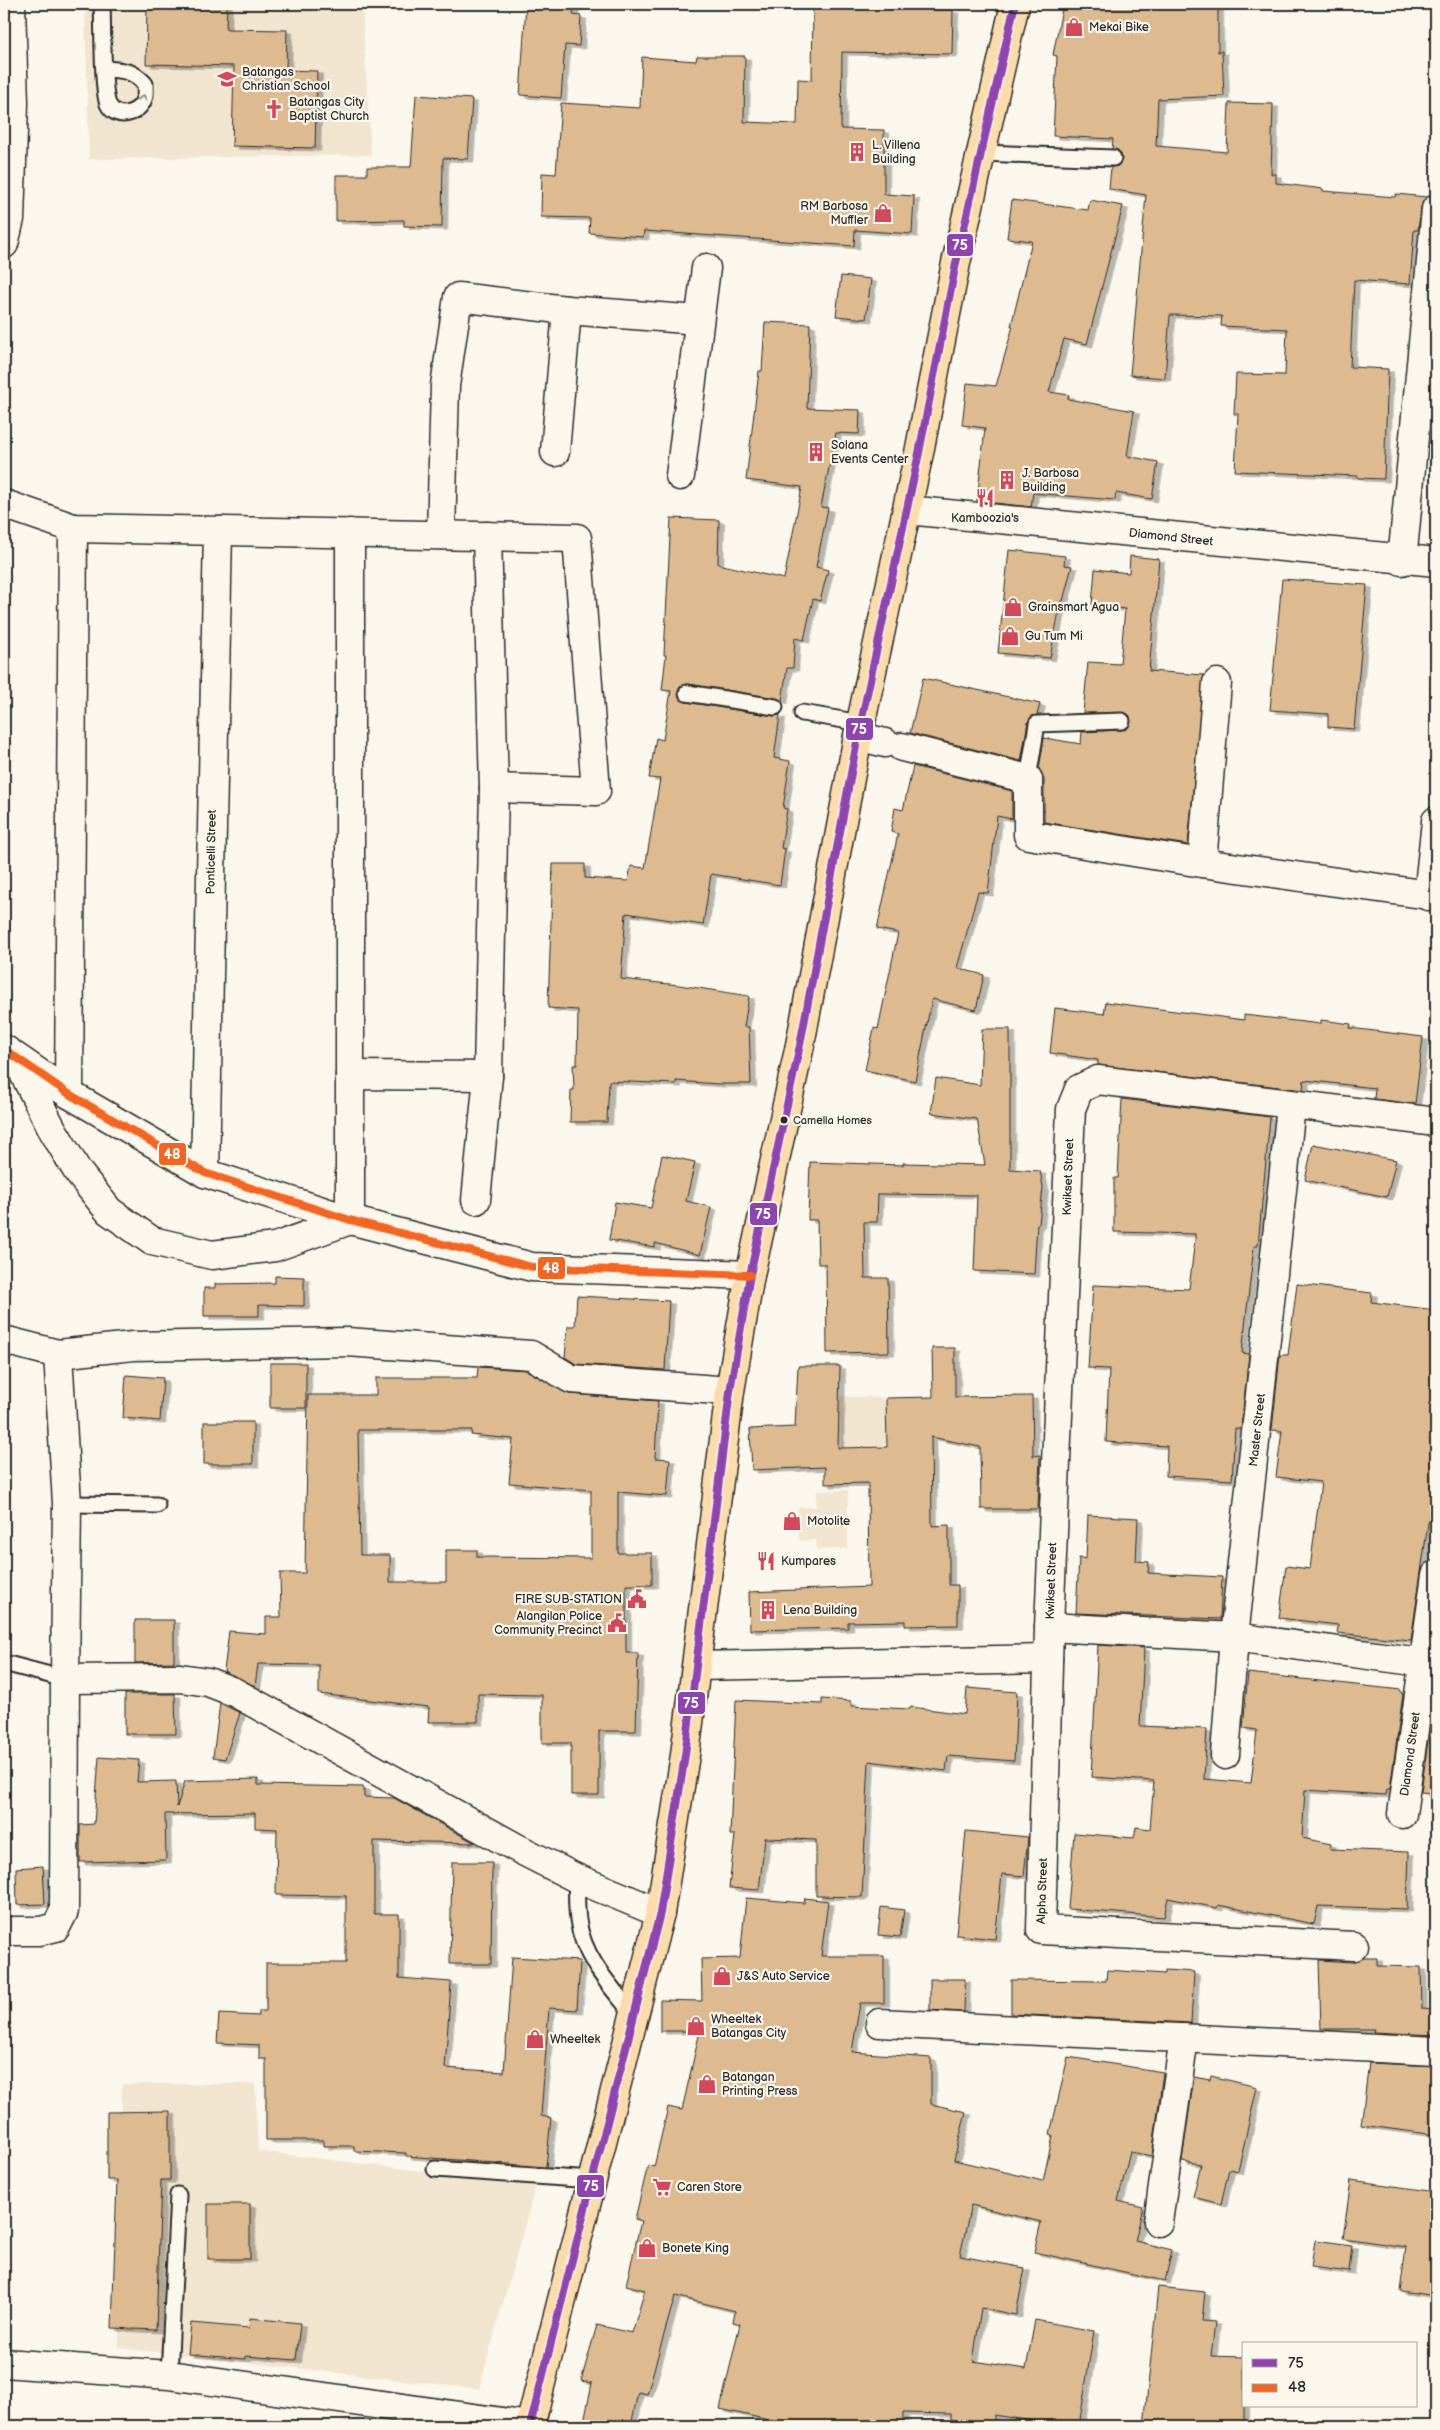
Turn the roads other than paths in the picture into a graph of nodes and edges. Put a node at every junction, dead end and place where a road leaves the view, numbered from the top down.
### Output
1 (11, 4) edge
2 (102, 4) edge
3 (1015, 4) edge
4 (7, 35) edge
5 (105, 69) dead end
6 (981, 153) junction
7 (1112, 158) dead end
8 (1436, 209) edge
9 (4, 244) edge
10 (706, 268) dead end
11 (567, 310) junction
12 (700, 320) junction
13 (555, 452) dead end
14 (680, 476) dead end
15 (4, 504) edge
16 (907, 510) junction
17 (73, 528) junction
18 (218, 531) junction
19 (350, 533) junction
20 (440, 535) junction
21 (487, 536) junction
22 (1402, 561) junction
23 (1436, 562) edge
24 (1217, 683) dead end
25 (687, 693) dead end
26 (775, 707) dead end
27 (802, 712) dead end
28 (1122, 721) dead end
29 (860, 730) junction
30 (1028, 779) junction
31 (494, 788) junction
32 (1436, 821) edge
33 (1202, 863) junction
34 (1432, 896) edge
35 (10, 1054) edge
36 (350, 1075) junction
37 (488, 1076) junction
38 (70, 1094) junction
39 (1292, 1106) junction
40 (1436, 1122) edge
41 (204, 1172) junction
42 (476, 1200) dead end
43 (350, 1220) junction
44 (750, 1275) junction
45 (4, 1340) edge
46 (58, 1354) junction
47 (730, 1391) junction
48 (67, 1504) junction
49 (157, 1505) dead end
50 (1436, 1575) edge
51 (1049, 1627) junction
52 (1234, 1636) junction
53 (1048, 1659) junction
54 (4, 1663) edge
55 (1430, 1663) edge
56 (697, 1666) junction
57 (65, 1680) junction
58 (1225, 1755) dead end
59 (1402, 1814) dead end
60 (576, 1878) junction
61 (660, 1913) junction
62 (4, 1931) edge
63 (1354, 1946) dead end
64 (634, 2015) junction
65 (880, 2023) dead end
66 (1184, 2038) junction
67 (1436, 2050) edge
68 (435, 2169) dead end
69 (592, 2180) junction
70 (178, 2195) dead end
71 (1158, 2222) dead end
72 (4, 2363) edge
73 (169, 2376) junction
74 (530, 2426) edge

1 - 4 street
2 - 5 lane
3 - 6 main road
4 - 9 street
6 - 7 lane
6 - 16 main road
8 - 22 street
10 - 12 street
11 - 12 street
11 - 13 street
11 - 20 street
12 - 14 street
15 - 17 street
16 - 22 street, Diamond Street
16 - 29 main road
17 - 18 street
17 - 38 street
18 - 19 street
18 - 41 street, Ponticelli Street
19 - 20 street
19 - 36 street
20 - 21 street
21 - 31 street
21 - 31 street
22 - 23 street, Diamond Street
24 - 33 street
25 - 26 lane
27 - 29 lane
28 - 30 lane
29 - 30 street
29 - 44 main road
30 - 33 street
31 - 37 street
32 - 34 street
33 - 34 street
35 - 38 street
35 - 43 street
36 - 37 street
36 - 43 street
37 - 42 street
38 - 41 street
39 - 40 street, Kwikset Street
39 - 51 street, Kwikset Street
39 - 52 street, Master Street
41 - 43 street
43 - 44 street
44 - 47 main road
45 - 46 street
46 - 47 street
46 - 48 street
47 - 56 main road
48 - 49 lane
48 - 57 street
50 - 55 street, Diamond Street
51 - 52 street
51 - 53 street, Alpha Street
52 - 55 street
52 - 58 street, Master Street
53 - 56 street
53 - 63 street, Alpha Street
54 - 57 lane
55 - 59 street, Diamond Street
56 - 61 main road
57 - 60 street
57 - 62 street
60 - 61 street
60 - 64 lane
61 - 64 main road
64 - 69 main road
65 - 66 street
66 - 67 street
66 - 71 street
68 - 69 lane
69 - 74 main road
70 - 73 lane
72 - 73 street
73 - 74 street

